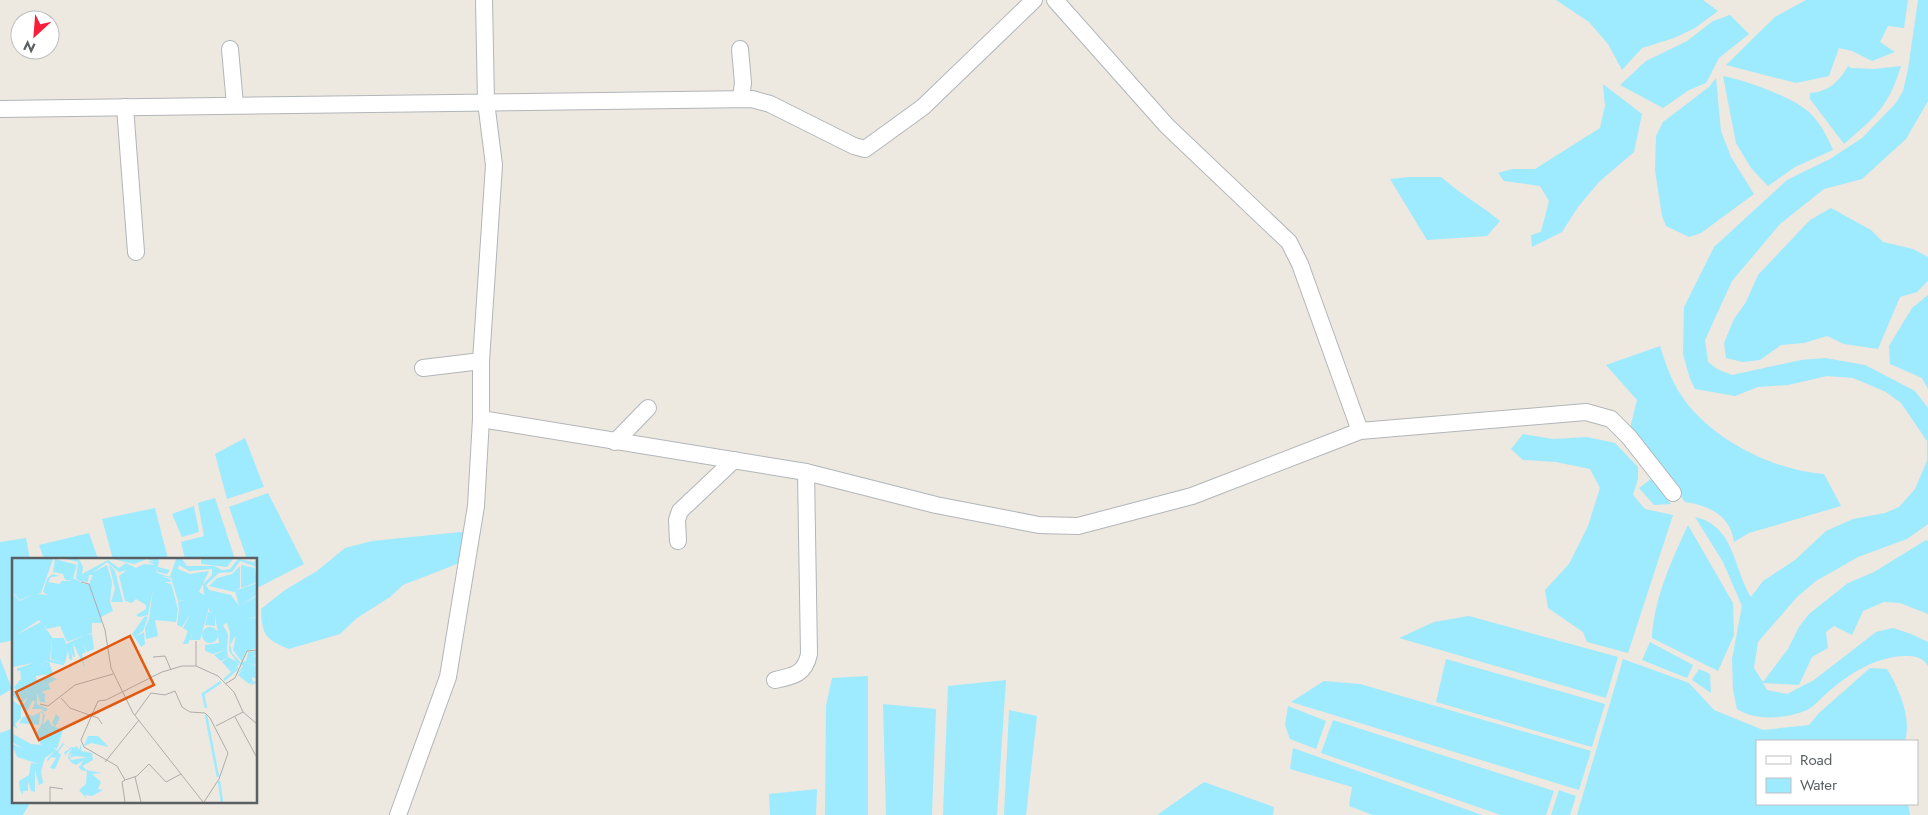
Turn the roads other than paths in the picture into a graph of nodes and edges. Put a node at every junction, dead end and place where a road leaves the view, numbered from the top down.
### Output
1 (484, 0) edge
2 (1034, 0) edge
3 (1055, 0) edge
4 (230, 48) dead end
5 (740, 49) dead end
6 (741, 98) junction
7 (486, 102) junction
8 (235, 105) junction
9 (125, 107) junction
10 (0, 109) edge
11 (136, 252) dead end
12 (480, 361) junction
13 (423, 368) dead end
14 (648, 408) dead end
15 (481, 419) junction
16 (1360, 431) junction
17 (615, 442) junction
18 (734, 460) junction
19 (806, 472) junction
20 (1673, 494) dead end
21 (678, 541) dead end
22 (775, 680) dead end
23 (398, 815) edge

1 - 7 street
2 - 6 street
3 - 16 street
4 - 8 street
5 - 6 street
6 - 7 street
7 - 8 street
7 - 12 street
8 - 9 street
9 - 10 street
9 - 11 street
12 - 13 street
12 - 15 street
14 - 17 street
15 - 17 street
15 - 23 street
16 - 19 street
16 - 20 street
17 - 18 street
18 - 19 street
18 - 21 street
19 - 22 street

